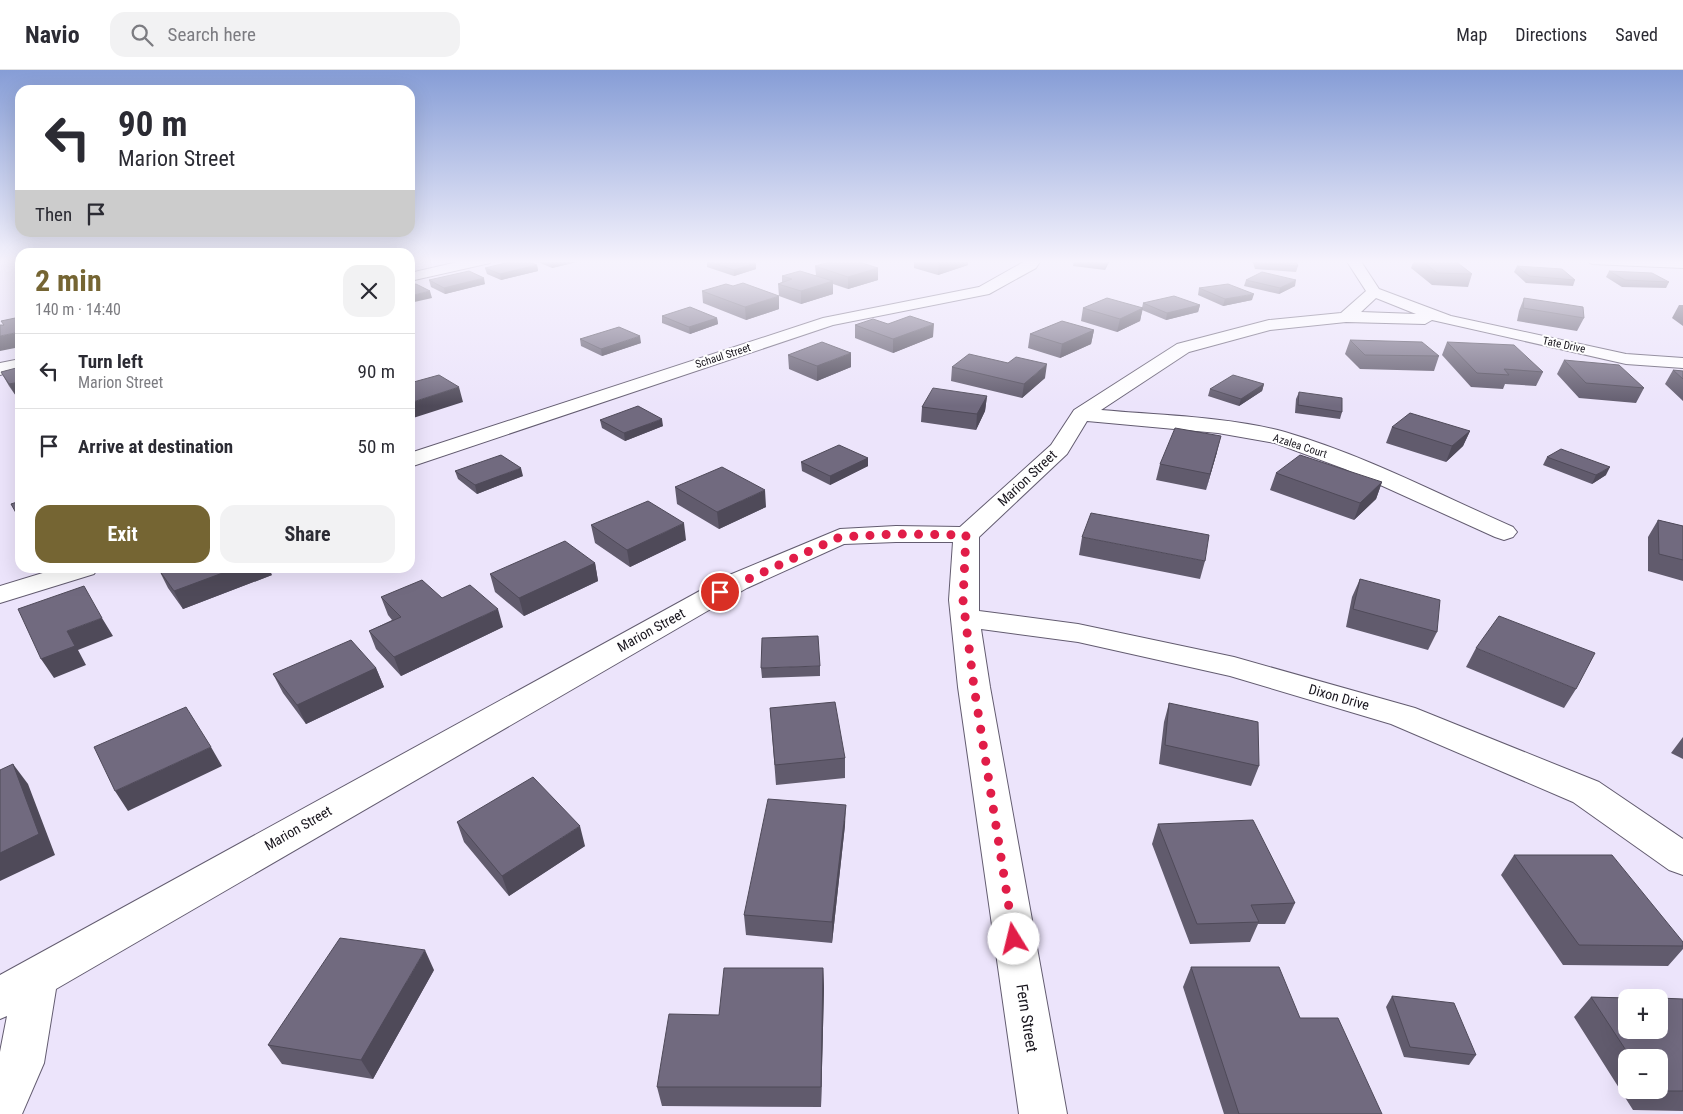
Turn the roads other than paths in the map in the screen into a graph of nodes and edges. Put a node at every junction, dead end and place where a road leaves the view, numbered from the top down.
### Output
1 (892, 309) edge
2 (1355, 309) edge
3 (1417, 309) edge
4 (1346, 317) junction
5 (1446, 320) junction
6 (1683, 363) edge
7 (15, 365) edge
8 (0, 369) edge
9 (1081, 414) junction
10 (415, 458) edge
11 (1504, 532) dead end
12 (966, 535) junction
13 (69, 573) edge
14 (0, 596) edge
15 (965, 618) junction
16 (1683, 859) edge
17 (19, 987) edge
18 (0, 1109) edge
19 (1043, 1114) edge

1 - 10 street, Schaul Street
2 - 4 street
3 - 5 street, Tate Drive
4 - 5 street, Tate Drive
4 - 9 street, Marion Street
5 - 6 street, Tate Drive
7 - 8 street
9 - 11 street, Azalea Court
9 - 12 street, Marion Street
12 - 15 street, Fern Street
12 - 17 street, Marion Street
13 - 14 street
15 - 16 street, Dixon Drive
15 - 19 street, Fern Street
17 - 18 street

